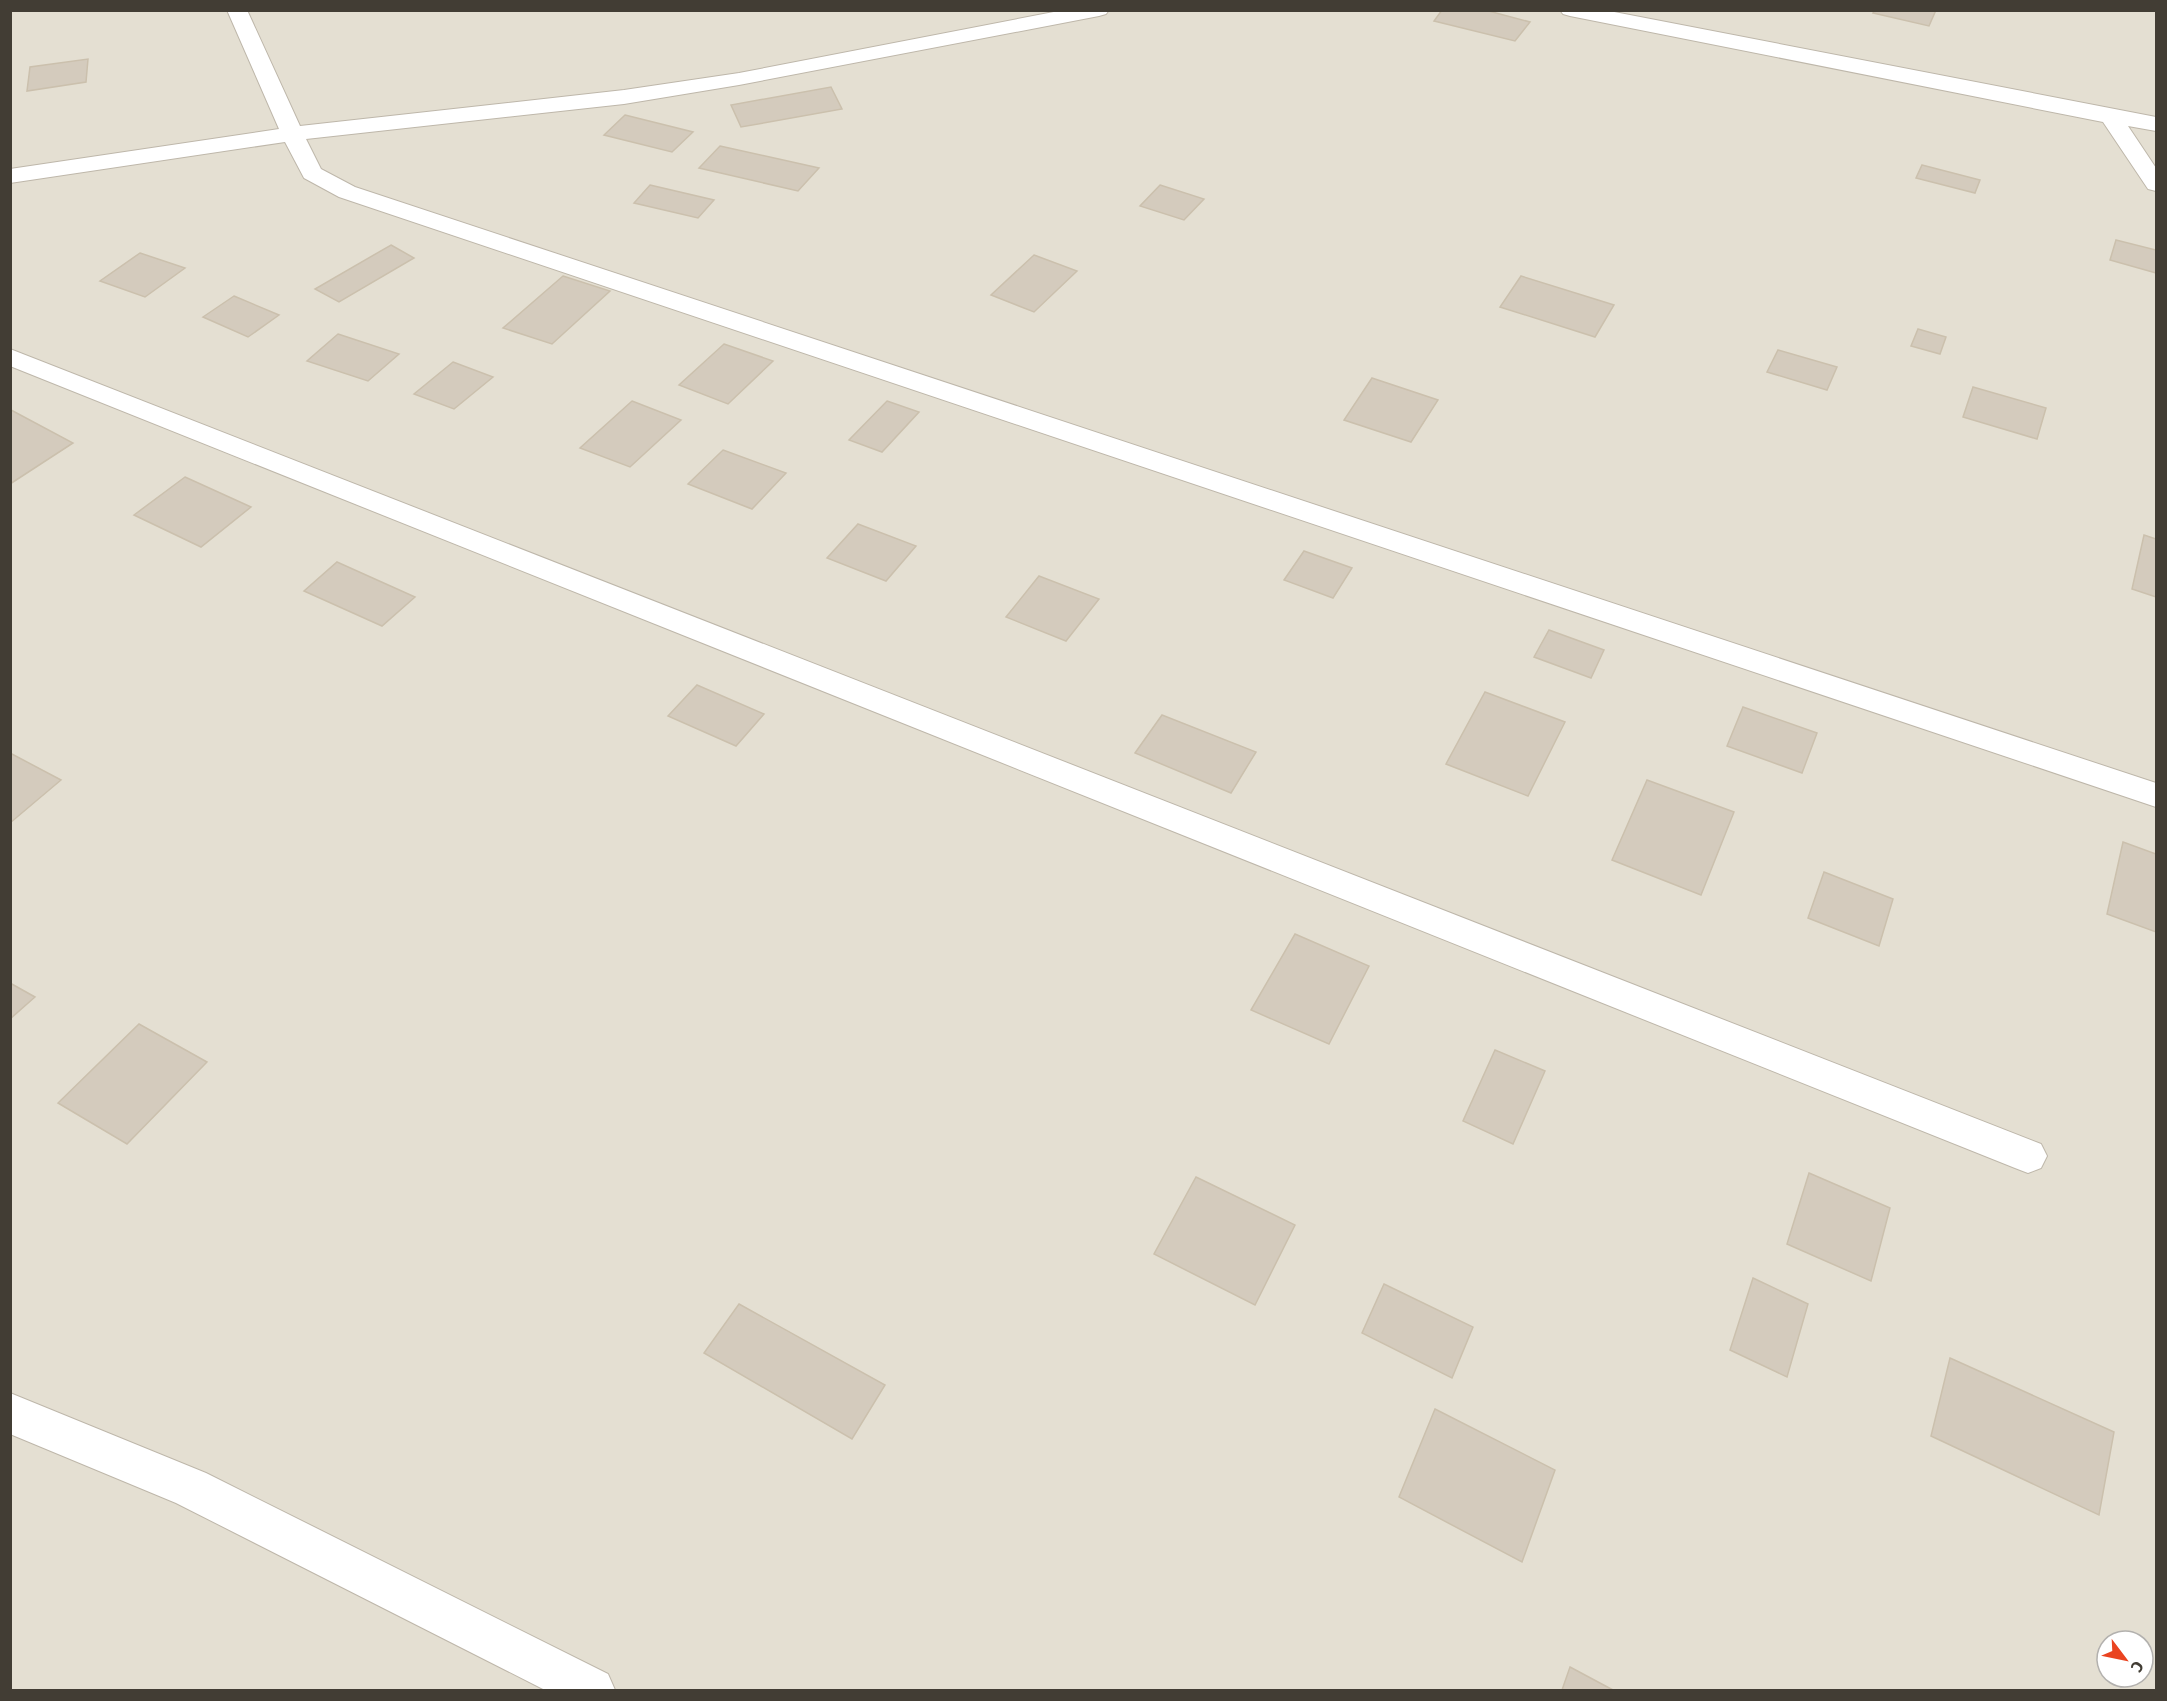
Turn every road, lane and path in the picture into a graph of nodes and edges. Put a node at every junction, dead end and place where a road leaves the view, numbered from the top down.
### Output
1 (237, 10) edge
2 (1099, 10) edge
3 (1570, 10) edge
4 (2111, 117) junction
5 (2157, 124) edge
6 (292, 134) junction
7 (10, 176) edge
8 (2157, 184) edge
9 (10, 357) edge
10 (2157, 795) edge
11 (2028, 1156) dead end
12 (10, 1413) edge
13 (592, 1690) edge

1 - 6 street
2 - 6 street
3 - 4 street
4 - 5 street
4 - 8 street
6 - 7 street
6 - 10 street
9 - 11 street
12 - 13 street

